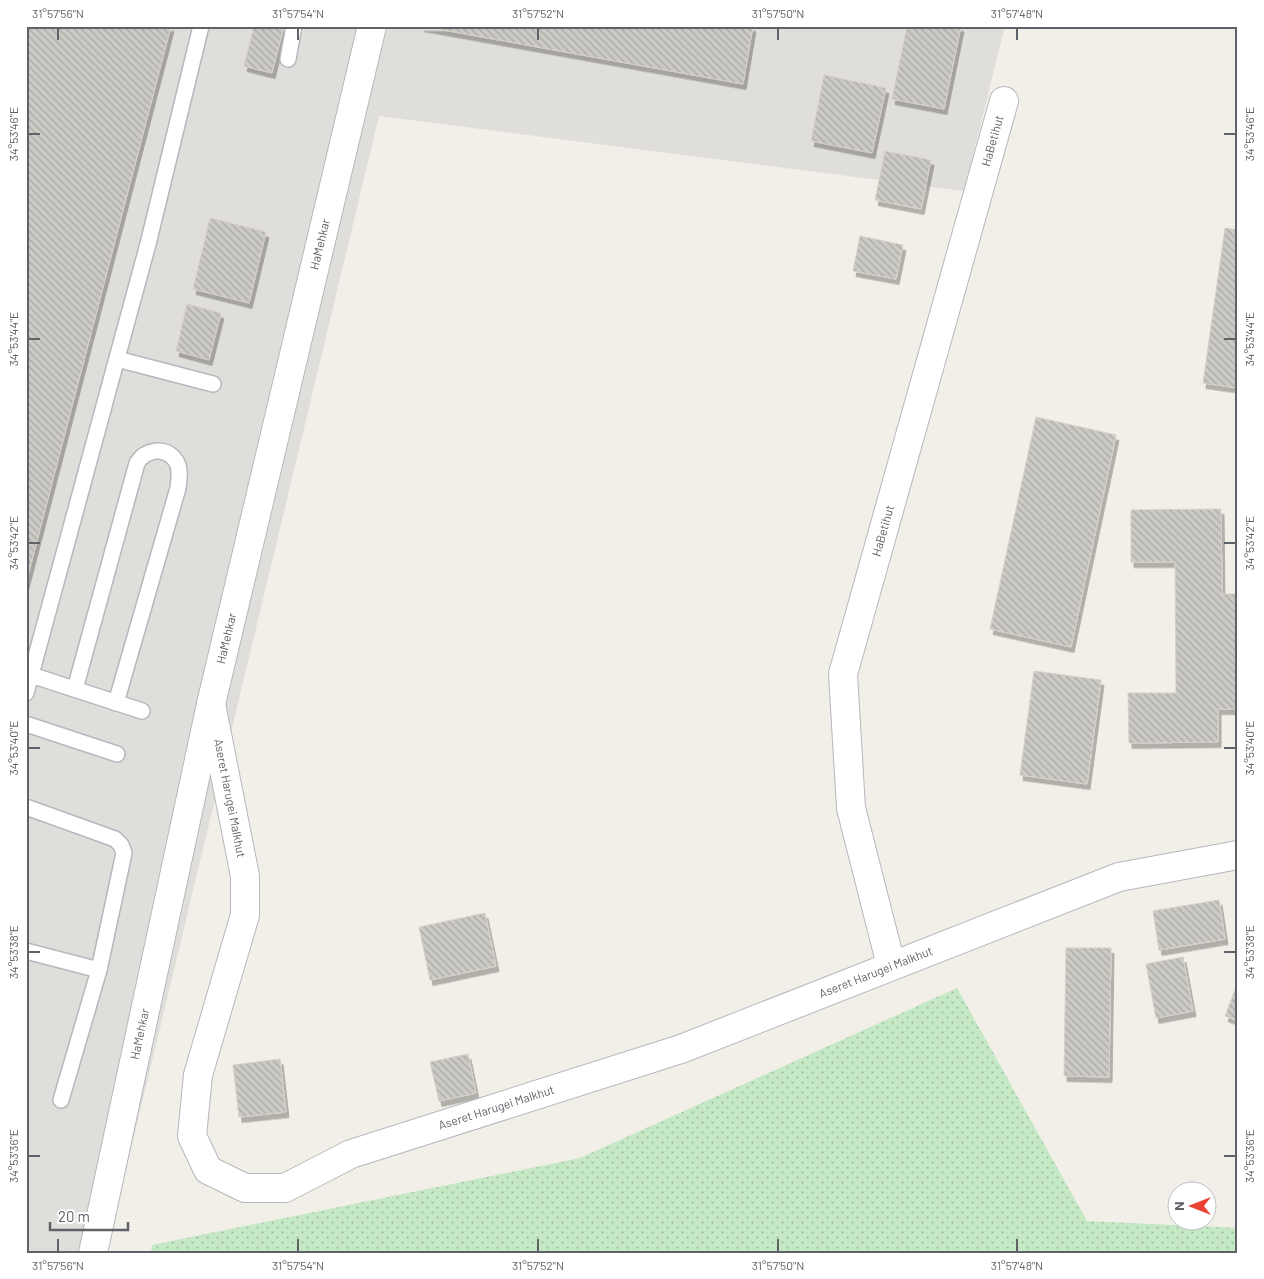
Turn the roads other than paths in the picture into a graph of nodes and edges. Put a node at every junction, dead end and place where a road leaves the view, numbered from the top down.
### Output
1 (201, 26) edge
2 (294, 26) edge
3 (372, 26) edge
4 (288, 59) dead end
5 (1004, 101) dead end
6 (117, 359) junction
7 (213, 384) dead end
8 (31, 675) junction
9 (75, 689) junction
10 (26, 693) edge
11 (116, 703) junction
12 (211, 704) junction
13 (142, 711) dead end
14 (26, 724) edge
15 (117, 754) dead end
16 (26, 807) edge
17 (1238, 856) edge
18 (26, 951) edge
19 (891, 965) junction
20 (99, 970) junction
21 (61, 1100) dead end
22 (93, 1253) edge

1 - 6 lane
2 - 4 lane
3 - 12 street, HaMehkar
5 - 19 street, HaBetihut
6 - 7 lane
6 - 8 lane
8 - 9 lane
8 - 10 lane
9 - 11 lane
9 - 11 lane
11 - 13 lane
12 - 19 street, Aseret Harugei Malkhut
12 - 22 street, HaMehkar
14 - 15 lane
16 - 20 lane
17 - 19 street, Aseret Harugei Malkhut
18 - 20 lane
20 - 21 lane

